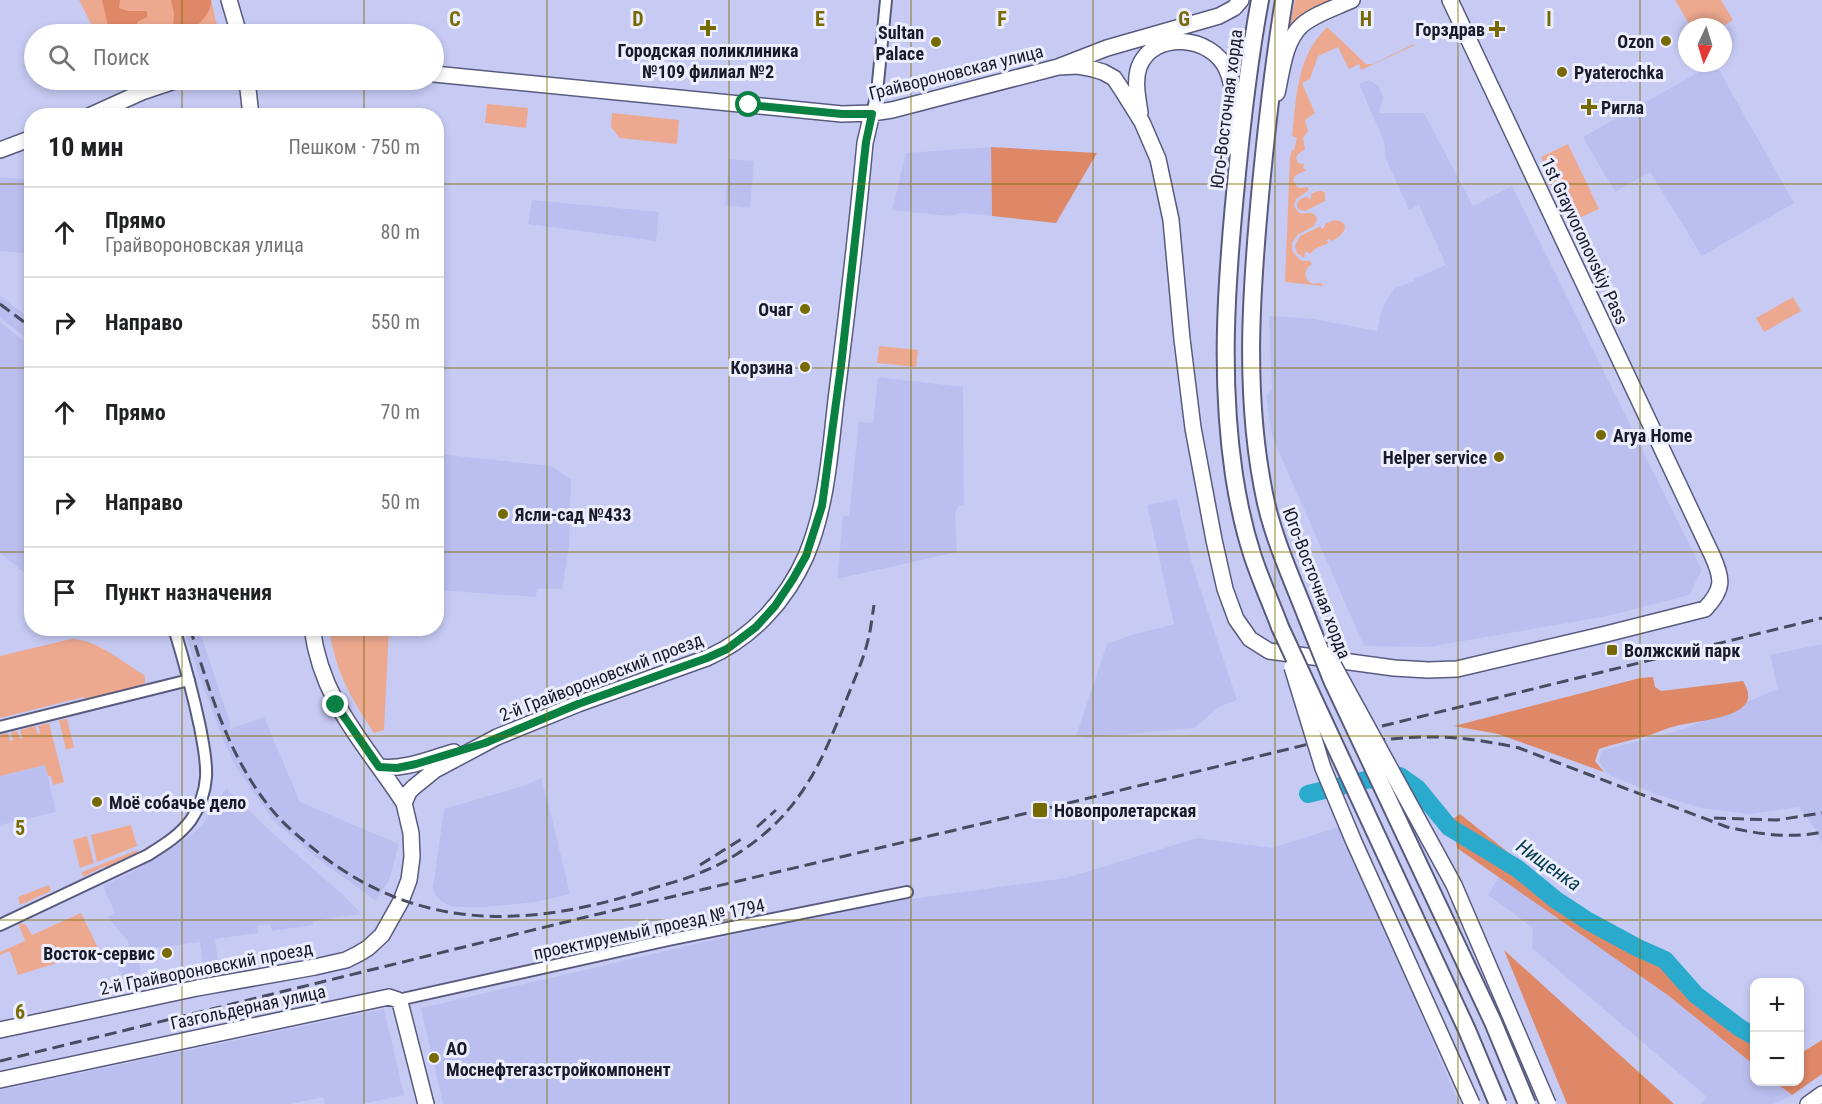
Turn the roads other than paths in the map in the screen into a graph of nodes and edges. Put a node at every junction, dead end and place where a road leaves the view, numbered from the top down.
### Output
1 (229, 0) edge
2 (886, 0) edge
3 (1240, 0) edge
4 (1260, 0) edge
5 (1284, 0) edge
6 (1352, 0) edge
7 (1450, 0) edge
8 (236, 24) edge
9 (1058, 67) junction
10 (444, 75) edge
11 (148, 90) edge
12 (249, 90) edge
13 (107, 108) edge
14 (250, 108) edge
15 (872, 114) junction
16 (1142, 122) junction
17 (24, 141) edge
18 (1265, 143) junction
19 (0, 150) edge
20 (1233, 209) junction
21 (1306, 615) junction
22 (1280, 627) junction
23 (176, 636) edge
24 (314, 636) edge
25 (189, 680) junction
26 (0, 727) edge
27 (485, 743) junction
28 (379, 767) junction
29 (404, 803) junction
30 (907, 892) dead end
31 (0, 925) edge
32 (398, 1000) junction
33 (0, 1030) edge
34 (0, 1080) edge
35 (1822, 1094) edge
36 (426, 1104) edge
37 (1472, 1104) edge
38 (1498, 1104) edge
39 (1527, 1104) edge
40 (1548, 1104) edge
41 (1808, 1104) edge

1 - 8 main road
2 - 15 street
3 - 9 main road
4 - 20 main road, Юго-Восточная хорда
5 - 18 main road, Юго-Восточная хорда
6 - 18 main road
7 - 16 main road, 1st Grayvoronovskiy Pass
9 - 15 main road, Грайвороновская улица
9 - 16 main road
10 - 15 main road, Грайвороновская улица
11 - 13 main road
12 - 14 main road
15 - 27 main road, 2-й Грайвороновский проезд
16 - 20 main road
17 - 19 main road
18 - 21 main road, Юго-Восточная хорда
20 - 22 main road, Юго-Восточная хорда
21 - 39 main road, Юго-Восточная хорда, bridge
21 - 40 main road, bridge
22 - 37 main road, bridge
22 - 38 main road, Юго-Восточная хорда, bridge
23 - 25 street
24 - 28 main road
25 - 26 street
25 - 31 street
27 - 28 main road
27 - 29 main road, 2-й Грайвороновский проезд
28 - 29 main road
29 - 33 main road, 2-й Грайвороновский проезд
30 - 32 street, проектируемый проезд № 1794
32 - 34 main road, Газгольдерная улица
32 - 36 main road
35 - 41 main road

